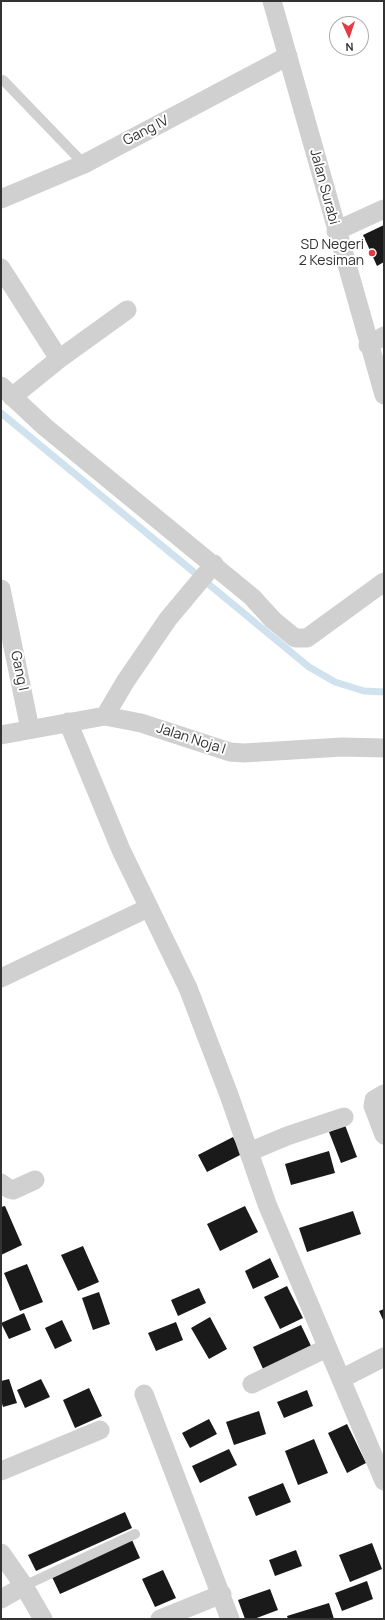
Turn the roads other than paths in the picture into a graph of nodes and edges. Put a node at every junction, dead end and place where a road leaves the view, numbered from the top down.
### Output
1 (272, 1) edge
2 (288, 56) junction
3 (3, 80) dead end
4 (84, 164) junction
5 (1, 199) edge
6 (384, 209) edge
7 (336, 230) junction
8 (1, 268) edge
9 (127, 310) dead end
10 (376, 340) edge
11 (59, 359) junction
12 (6, 391) edge
13 (384, 396) edge
14 (211, 567) junction
15 (384, 582) edge
16 (1, 589) edge
17 (106, 716) junction
18 (68, 722) junction
19 (30, 729) junction
20 (1, 735) edge
21 (384, 748) edge
22 (148, 908) junction
23 (1, 978) edge
24 (384, 1094) edge
25 (344, 1117) dead end
26 (384, 1135) edge
27 (249, 1152) junction
28 (35, 1180) dead end
29 (1, 1183) edge
30 (327, 1348) junction
31 (384, 1357) edge
32 (341, 1378) junction
33 (252, 1384) dead end
34 (144, 1394) dead end
35 (100, 1430) dead end
36 (1, 1471) edge
37 (384, 1481) edge
38 (135, 1534) dead end
39 (1, 1553) edge
40 (24, 1586) junction
41 (222, 1594) junction
42 (1, 1599) edge
43 (43, 1619) edge
44 (160, 1619) edge
45 (230, 1619) edge

1 - 2 street, Jalan Surabi
2 - 4 street, Gang IV
2 - 7 street, Jalan Surabi
3 - 4 lane
4 - 5 street, Gang IV
6 - 7 street
7 - 10 street, Jalan Surabi
8 - 11 street
9 - 11 street
10 - 13 street, Jalan Surabi
11 - 12 street
12 - 14 street
14 - 15 street
14 - 17 street
16 - 19 street, Gang I
17 - 18 street, Jalan Noja I
17 - 21 street, Jalan Noja I
18 - 19 street, Jalan Noja I
18 - 22 street
19 - 20 street, Jalan Noja I
22 - 23 street
22 - 27 street
24 - 26 street
25 - 27 street
27 - 30 street
28 - 29 street
30 - 32 street
30 - 33 street
31 - 32 street
32 - 37 street
34 - 41 street
35 - 36 street
38 - 40 lane
39 - 40 street
40 - 42 street
40 - 43 street
41 - 44 street
41 - 45 street

